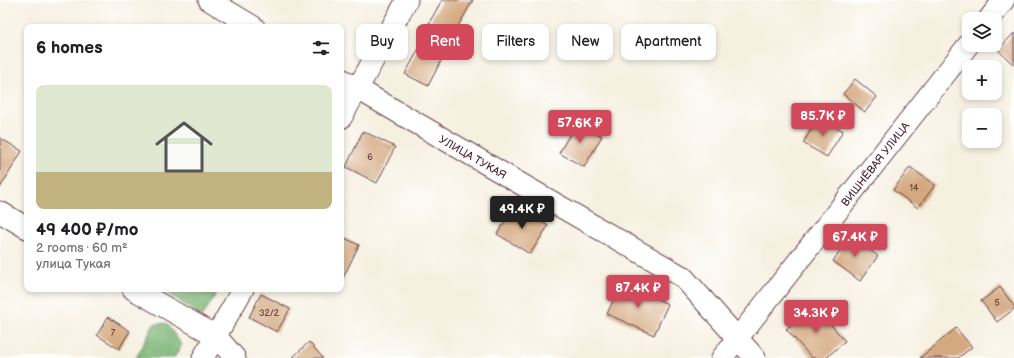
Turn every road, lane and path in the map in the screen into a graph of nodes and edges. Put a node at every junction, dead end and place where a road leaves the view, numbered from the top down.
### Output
1 (209, 0) edge
2 (407, 0) edge
3 (1004, 0) edge
4 (995, 12) edge
5 (249, 24) edge
6 (963, 52) edge
7 (349, 84) edge
8 (344, 105) edge
9 (0, 212) edge
10 (24, 226) edge
11 (138, 292) edge
12 (241, 292) edge
13 (216, 336) junction
14 (737, 338) junction
15 (203, 358) edge
16 (235, 358) edge
17 (722, 358) edge
18 (755, 358) edge

1 - 5 street
2 - 7 street
3 - 4 street
6 - 14 street, ВИШНЁВАЯ УЛИЦА
7 - 8 street
7 - 14 street, УЛИЦА ТУКАЯ
9 - 10 street
11 - 13 street
12 - 13 street
13 - 15 street
13 - 16 street
14 - 17 street, ВИШНЁВАЯ УЛИЦА
14 - 18 street, УЛИЦА ТУКАЯ

